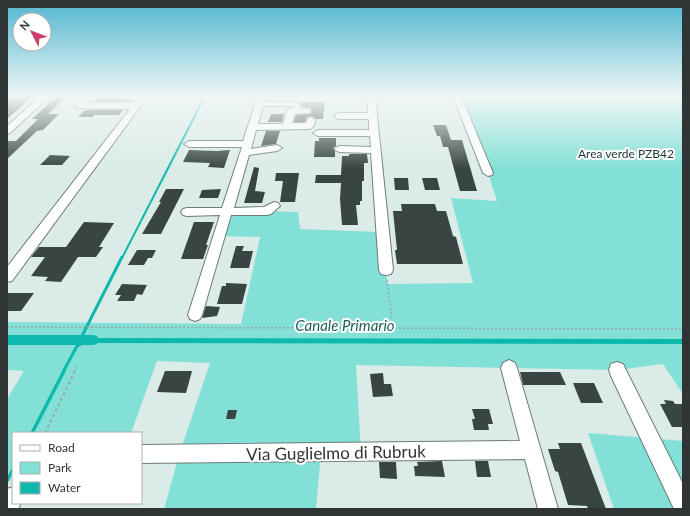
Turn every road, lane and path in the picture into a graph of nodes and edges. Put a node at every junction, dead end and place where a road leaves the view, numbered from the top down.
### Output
1 (19, 120) edge
2 (125, 120) edge
3 (254, 120) edge
4 (289, 120) edge
5 (311, 120) dead end
6 (372, 120) edge
7 (467, 120) edge
8 (287, 126) junction
9 (252, 127) junction
10 (7, 131) edge
11 (318, 133) dead end
12 (374, 133) junction
13 (189, 144) dead end
14 (246, 148) junction
15 (277, 148) dead end
16 (339, 149) dead end
17 (375, 150) junction
18 (488, 173) dead end
19 (274, 206) dead end
20 (187, 212) dead end
21 (226, 212) junction
22 (386, 270) joint
23 (7, 277) edge
24 (195, 315) dead end
25 (392, 320) dead end
26 (7, 327) edge
27 (683, 329) edge
28 (77, 367) dead end
29 (509, 368) dead end
30 (617, 370) dead end
31 (45, 432) edge
32 (532, 450) junction
33 (142, 454) edge
34 (12, 499) edge
35 (683, 506) edge
36 (7, 509) edge
37 (548, 509) edge

1 - 10 street
2 - 23 street
3 - 9 street
4 - 8 street
5 - 8 street
6 - 12 street
7 - 18 street
8 - 9 street
9 - 14 street
11 - 12 street
12 - 17 street
13 - 14 street
14 - 15 street
14 - 21 street
16 - 17 street
17 - 22 street
19 - 21 street
20 - 21 street
21 - 24 street
22 - 25 path
26 - 27 path
28 - 31 path
29 - 32 street
30 - 35 street
32 - 33 street, Via Guglielmo di Rubruk
32 - 37 street
34 - 36 street

